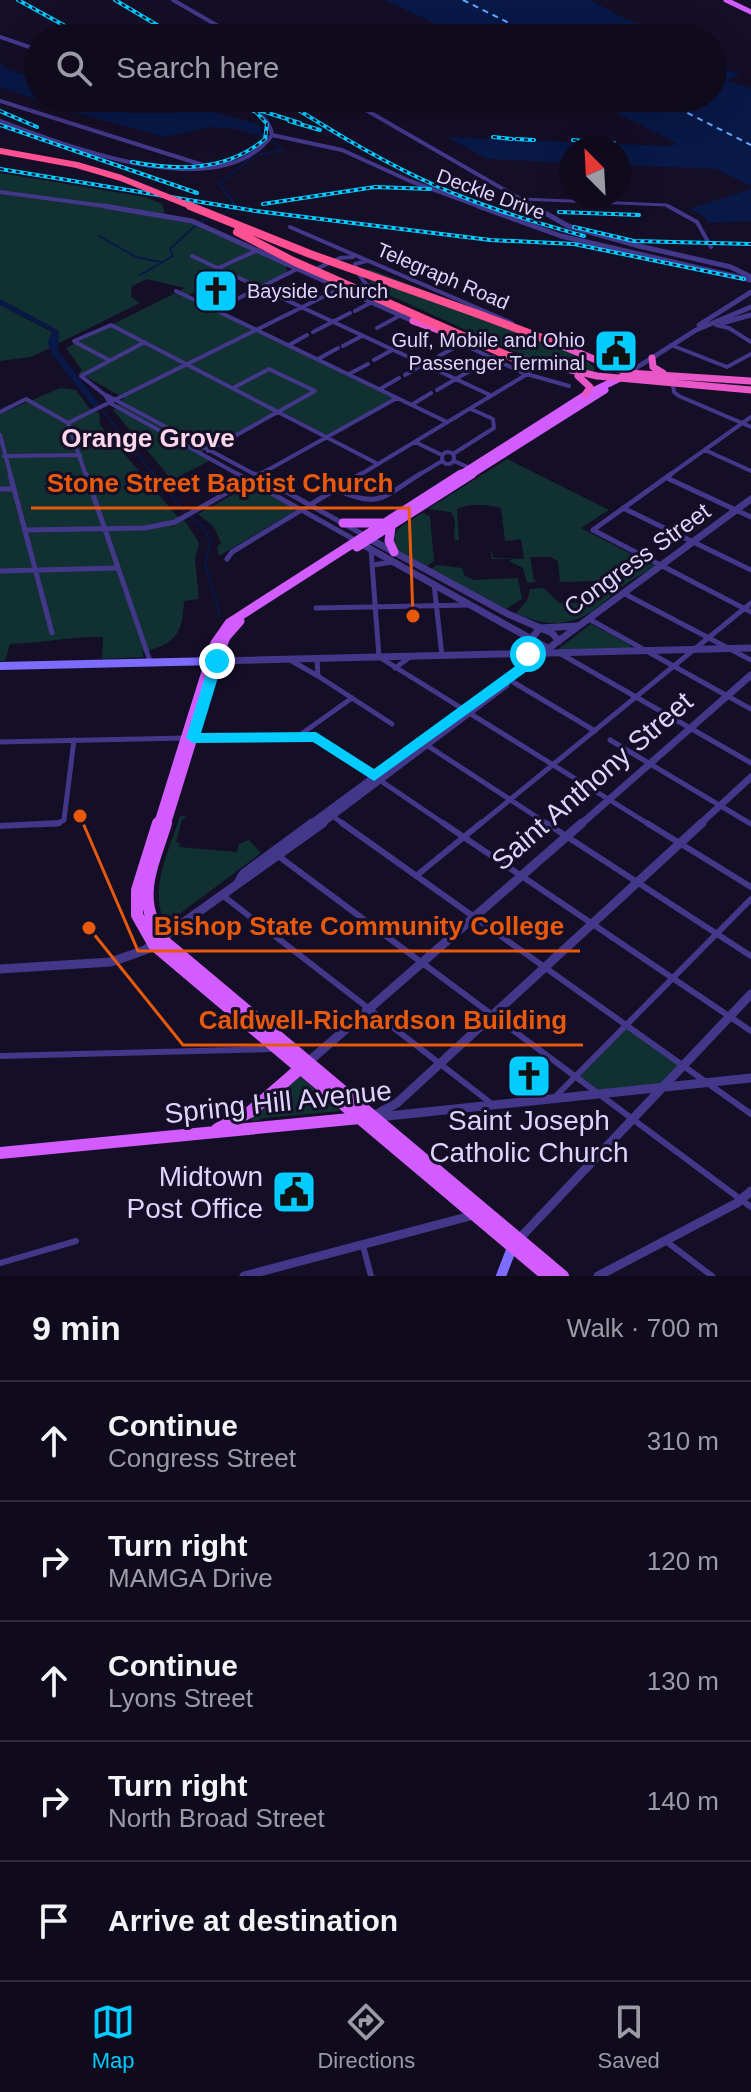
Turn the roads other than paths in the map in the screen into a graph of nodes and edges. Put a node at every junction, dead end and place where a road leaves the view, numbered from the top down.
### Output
1 (173, 0) edge
2 (726, 0) edge
3 (751, 12) edge
4 (215, 24) edge
5 (0, 37) edge
6 (24, 45) edge
7 (0, 101) edge
8 (24, 109) edge
9 (35, 112) edge
10 (252, 112) edge
11 (370, 112) edge
12 (0, 121) edge
13 (272, 135) junction
14 (0, 152) edge
15 (206, 166) junction
16 (0, 192) edge
17 (522, 199) junction
18 (290, 227) dead end
19 (711, 247) dead end
20 (258, 250) junction
21 (192, 256) dead end
22 (354, 257) junction
23 (371, 262) junction
24 (319, 268) junction
25 (218, 269) junction
26 (300, 270) junction
27 (321, 279) junction
28 (751, 279) edge
29 (259, 288) junction
30 (341, 288) junction
31 (176, 291) dead end
32 (751, 292) edge
33 (372, 302) junction
34 (302, 307) junction
35 (751, 307) edge
36 (215, 310) junction
37 (401, 315) junction
38 (751, 315) edge
39 (413, 321) junction
40 (333, 322) junction
41 (716, 325) junction
42 (377, 328) dead end
43 (257, 330) junction
44 (696, 330) junction
45 (362, 336) junction
46 (684, 337) junction
47 (145, 342) junction
48 (751, 342) edge
49 (462, 343) junction
50 (555, 343) junction
51 (289, 345) junction
52 (671, 345) junction
53 (392, 350) junction
54 (751, 354) edge
55 (439, 356) dead end
56 (493, 357) junction
57 (513, 358) junction
58 (652, 358) junction
59 (317, 359) junction
60 (109, 360) junction
61 (374, 360) dead end
62 (188, 364) junction
63 (368, 364) dead end
64 (424, 364) junction
65 (529, 373) junction
66 (628, 373) junction
67 (348, 374) junction
68 (575, 375) junction
69 (456, 379) junction
70 (674, 381) junction
71 (751, 381) edge
72 (612, 384) junction
73 (653, 384) junction
74 (569, 386) dead end
75 (233, 388) junction
76 (379, 389) junction
77 (437, 390) dead end
78 (751, 390) edge
79 (431, 393) dead end
80 (105, 395) junction
81 (585, 395) junction
82 (491, 396) junction
83 (397, 398) junction
84 (118, 399) junction
85 (110, 403) junction
86 (412, 405) junction
87 (471, 408) junction
88 (0, 412) edge
89 (279, 412) junction
90 (751, 417) edge
91 (447, 422) junction
92 (543, 422) junction
93 (68, 423) junction
94 (742, 423) junction
95 (751, 427) edge
96 (0, 435) edge
97 (328, 437) junction
98 (415, 442) junction
99 (210, 450) junction
100 (704, 450) junction
101 (508, 452) junction
102 (202, 454) junction
103 (80, 455) junction
104 (4, 456) junction
105 (442, 458) junction
106 (454, 458) junction
107 (378, 464) junction
108 (470, 468) junction
109 (751, 471) edge
110 (259, 477) junction
111 (666, 477) junction
112 (451, 480) junction
113 (251, 481) junction
114 (0, 489) edge
115 (13, 489) junction
116 (336, 489) junction
117 (751, 499) edge
118 (309, 505) junction
119 (623, 508) junction
120 (302, 510) junction
121 (737, 510) junction
122 (751, 517) edge
123 (343, 523) junction
124 (388, 524) junction
125 (105, 528) junction
126 (24, 530) junction
127 (365, 542) junction
128 (694, 542) junction
129 (394, 557) junction
130 (227, 559) dead end
131 (373, 565) junction
132 (662, 566) junction
133 (118, 568) junction
134 (35, 570) junction
135 (751, 570) edge
136 (0, 571) edge
137 (434, 584) junction
138 (625, 594) junction
139 (751, 603) edge
140 (470, 605) junction
141 (376, 606) junction
142 (435, 606) junction
143 (316, 608) dead end
144 (744, 608) junction
145 (751, 612) edge
146 (589, 619) junction
147 (579, 626) junction
148 (540, 628) junction
149 (52, 633) dead end
150 (708, 638) junction
151 (531, 639) junction
152 (559, 641) junction
153 (751, 648) edge
154 (729, 649) junction
155 (694, 650) junction
156 (545, 651) junction
157 (646, 651) junction
158 (559, 653) junction
159 (411, 656) junction
160 (442, 656) junction
161 (379, 657) junction
162 (532, 657) junction
163 (289, 659) junction
164 (317, 659) junction
165 (751, 660) edge
166 (213, 661) junction
167 (150, 662) junction
168 (0, 666) edge
169 (674, 666) junction
170 (395, 668) junction
171 (751, 675) edge
172 (318, 676) junction
173 (508, 679) junction
174 (727, 696) junction
175 (635, 697) junction
176 (352, 698) junction
177 (751, 709) edge
178 (465, 712) junction
179 (392, 724) dead end
180 (690, 728) junction
181 (595, 731) junction
182 (297, 737) junction
183 (189, 738) junction
184 (74, 740) junction
185 (610, 740) dead end
186 (0, 742) edge
187 (424, 743) junction
188 (751, 763) edge
189 (650, 764) junction
190 (553, 765) junction
191 (751, 777) edge
192 (377, 778) junction
193 (509, 800) junction
194 (608, 800) junction
195 (720, 806) junction
196 (329, 814) junction
197 (751, 824) edge
198 (0, 826) edge
199 (566, 836) junction
200 (464, 837) junction
201 (679, 843) junction
202 (276, 854) junction
203 (416, 876) junction
204 (521, 876) junction
205 (637, 882) junction
206 (751, 887) edge
207 (221, 895) junction
208 (751, 899) edge
209 (474, 917) junction
210 (593, 924) junction
211 (716, 934) junction
212 (158, 941) junction
213 (751, 956) edge
214 (422, 962) junction
215 (545, 967) junction
216 (0, 969) edge
217 (673, 978) junction
218 (751, 994) edge
219 (369, 1008) junction
220 (494, 1015) junction
221 (729, 1017) junction
222 (626, 1025) junction
223 (751, 1031) edge
224 (276, 1049) junction
225 (0, 1056) edge
226 (441, 1064) junction
227 (304, 1066) junction
228 (683, 1066) junction
229 (576, 1075) junction
230 (751, 1078) edge
231 (707, 1083) junction
232 (662, 1088) junction
233 (600, 1093) junction
234 (554, 1098) junction
235 (492, 1104) junction
236 (751, 1114) edge
237 (365, 1118) junction
238 (633, 1118) junction
239 (205, 1134) junction
240 (0, 1153) edge
241 (751, 1191) edge
242 (746, 1203) edge
243 (474, 1215) junction
244 (76, 1241) dead end
245 (666, 1241) junction
246 (515, 1243) junction
247 (362, 1244) junction
248 (0, 1263) edge
249 (244, 1276) edge
250 (371, 1276) edge
251 (501, 1276) edge
252 (547, 1276) edge
253 (563, 1276) edge
254 (598, 1276) edge
255 (712, 1276) edge

1 - 4 street
2 - 3 main road
5 - 6 street
7 - 8 street
9 - 15 street
10 - 13 street
11 - 17 street
12 - 15 street
13 - 15 street
13 - 28 street, Deckle Drive
14 - 50 highway, bridge
14 - 57 highway, bridge
16 - 20 street
17 - 19 street
17 - 28 street, bridge
18 - 22 street, Telegraph Road
20 - 25 street
20 - 26 street
21 - 25 street
22 - 23 street, Telegraph Road
22 - 24 street
23 - 50 street, Telegraph Road
23 - 57 street
24 - 26 street
24 - 27 street
25 - 29 street
26 - 27 street
26 - 29 street
27 - 30 street
29 - 34 street
29 - 36 street
30 - 33 street
30 - 34 street
31 - 36 street
32 - 46 street
33 - 37 street
33 - 40 street
34 - 40 street
34 - 43 street
35 - 44 street
36 - 43 street
37 - 39 street
37 - 42 street
38 - 41 street
39 - 49 street
39 - 57 highway
40 - 45 street
40 - 51 street
41 - 44 street
41 - 48 street
43 - 51 street
43 - 62 street
44 - 46 street
45 - 53 street
45 - 59 street
46 - 52 street
47 - 60 street
47 - 60 street
47 - 62 street
49 - 55 street
49 - 56 street
50 - 66 highway, Telegraph Road
51 - 59 street
52 - 54 street
52 - 58 street
53 - 61 street
53 - 64 street
56 - 65 street
56 - 69 street
57 - 68 highway
58 - 66 street
58 - 70 highway
59 - 67 street
60 - 80 street
62 - 75 street
62 - 84 street
63 - 67 street
64 - 69 street
64 - 76 street
65 - 74 street
65 - 82 street
66 - 68 highway
66 - 70 highway
66 - 72 main road
66 - 73 highway, Telegraph Road
67 - 76 street
68 - 72 highway
68 - 81 highway
69 - 77 street
69 - 82 street
70 - 71 highway
70 - 73 highway
70 - 78 highway
70 - 94 street
72 - 73 highway
72 - 81 main road
72 - 101 main road
75 - 89 street
75 - 89 street
76 - 83 street
79 - 86 street
80 - 84 street
80 - 85 street
81 - 92 main road
82 - 87 street
83 - 86 street
83 - 97 street
84 - 85 street
84 - 99 street
85 - 93 street
85 - 102 street
86 - 91 street
87 - 91 street
87 - 106 street
88 - 93 street
89 - 97 street
89 - 99 street
90 - 94 street
91 - 98 street
92 - 101 main road
92 - 108 main road
93 - 103 street
94 - 95 street
94 - 100 street
96 - 104 street
97 - 107 street
97 - 110 street
98 - 105 street
98 - 107 street
99 - 102 street
99 - 110 street
100 - 109 street
100 - 111 street
101 - 112 main road
101 - 124 main road
102 - 113 street
103 - 104 street
103 - 125 street
104 - 115 street
105 - 106 street
105 - 116 street
106 - 108 street
107 - 116 street
108 - 112 main road
110 - 113 street
110 - 118 street
111 - 119 street
111 - 121 street
112 - 124 main road
113 - 120 street
113 - 125 street
114 - 115 street
115 - 126 street
116 - 118 street
117 - 121 street, Congress Street
118 - 120 street
118 - 123 street
119 - 128 street
119 - 132 street
120 - 127 street
120 - 130 street
121 - 122 street
121 - 128 street, Congress Street
123 - 124 main road
123 - 127 street
124 - 127 main road
124 - 129 main road
125 - 126 street
125 - 133 street
126 - 134 street
127 - 129 street
127 - 131 street
127 - 166 main road
128 - 132 street, Congress Street
128 - 135 street
129 - 131 street
129 - 137 street
129 - 148 street
131 - 141 street
132 - 138 street, Congress Street
132 - 144 street
133 - 134 street
133 - 167 street
134 - 136 street
134 - 149 street
137 - 140 street
137 - 142 street
138 - 146 street, Congress Street
138 - 150 street
139 - 144 street
140 - 142 street
140 - 151 street
141 - 142 street
141 - 143 street
141 - 161 street
142 - 160 street
144 - 145 street
144 - 150 street
146 - 147 street, Congress Street
146 - 157 street
147 - 148 street
147 - 152 street, Congress Street
148 - 151 street
148 - 152 street
150 - 154 street
150 - 155 street
151 - 156 street
151 - 162 street
152 - 156 street, Congress Street
153 - 154 street
154 - 155 street
154 - 165 street
155 - 157 street
155 - 169 street
156 - 158 street
156 - 162 street
157 - 158 street
157 - 169 street
158 - 175 street
159 - 160 street
159 - 161 street
159 - 170 street
160 - 162 street
161 - 164 street
161 - 170 street
162 - 173 street
163 - 164 street
163 - 166 street
163 - 172 street
164 - 172 street
166 - 167 main road
166 - 183 main road
167 - 168 main road
169 - 174 street
169 - 175 street
170 - 178 street
171 - 174 street, Saint Anthony Street
172 - 176 street
173 - 178 street
173 - 181 street
174 - 177 street
174 - 180 street, Saint Anthony Street
175 - 180 street
175 - 181 street
176 - 179 street
176 - 182 street
178 - 187 street
178 - 190 street
180 - 188 street
180 - 189 street, Saint Anthony Street
181 - 190 street
182 - 183 street
182 - 192 street
183 - 184 street
183 - 212 main road
184 - 186 street
184 - 198 street
185 - 189 street
187 - 192 street
187 - 193 street
189 - 194 street, Saint Anthony Street
189 - 195 street
190 - 193 street
190 - 194 street
191 - 195 street
192 - 196 street
192 - 200 street
193 - 199 street
193 - 200 street
194 - 199 street, Saint Anthony Street
194 - 201 street
195 - 197 street
195 - 201 street
196 - 202 street
196 - 203 street
199 - 204 street, Saint Anthony Street
199 - 205 street
200 - 203 street
200 - 204 street
201 - 205 street
201 - 206 street
202 - 207 street
202 - 214 street
203 - 209 street
204 - 209 street, Saint Anthony Street
204 - 210 street
205 - 210 street
205 - 211 street
207 - 212 street
207 - 219 street
208 - 211 street
209 - 214 street, Saint Anthony Street
209 - 215 street
210 - 215 street
210 - 217 street
211 - 213 street
211 - 217 street
212 - 216 street
212 - 224 main road
212 - 227 main road
214 - 219 street, Saint Anthony Street
214 - 220 street
215 - 220 street
215 - 222 street
217 - 221 street
217 - 222 street
218 - 221 street
219 - 226 street
219 - 227 street, Saint Anthony Street
220 - 226 street
220 - 229 street
221 - 223 street
221 - 228 street
222 - 228 street
222 - 229 street
224 - 225 street
224 - 227 main road
226 - 235 street
226 - 237 street
227 - 237 main road
227 - 239 main road, Saint Anthony Street
228 - 231 street
228 - 232 street
229 - 233 street
229 - 234 street
230 - 231 street, Spring Hill Avenue
231 - 232 street, Spring Hill Avenue
231 - 236 street
232 - 233 street, Spring Hill Avenue
232 - 238 street
233 - 234 street, Spring Hill Avenue
233 - 238 street
234 - 235 street, Spring Hill Avenue
235 - 237 street, Spring Hill Avenue
237 - 239 main road, Spring Hill Avenue
237 - 243 main road
237 - 246 main road
238 - 242 street
238 - 246 street
239 - 240 main road, Spring Hill Avenue
241 - 242 street
242 - 245 street
243 - 246 main road
243 - 247 street
244 - 248 street
245 - 254 street
245 - 255 street
246 - 251 main road
246 - 252 main road
246 - 253 main road
247 - 249 street
247 - 250 street

